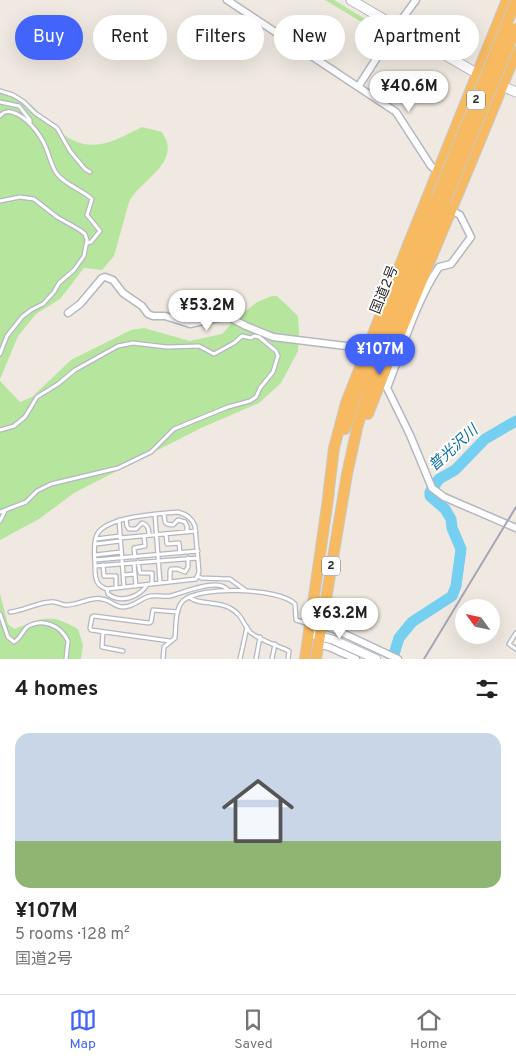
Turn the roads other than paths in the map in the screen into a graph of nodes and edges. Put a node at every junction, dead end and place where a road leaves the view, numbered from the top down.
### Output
1 (227, 0) edge
2 (352, 0) edge
3 (416, 0) edge
4 (507, 0) edge
5 (516, 1) edge
6 (405, 15) edge
7 (516, 28) edge
8 (516, 52) edge
9 (375, 60) edge
10 (477, 74) junction
11 (358, 87) junction
12 (502, 87) junction
13 (0, 91) edge
14 (516, 92) edge
15 (0, 102) edge
16 (0, 116) edge
17 (30, 124) junction
18 (437, 171) junction
19 (90, 172) dead end
20 (0, 201) edge
21 (444, 203) junction
22 (87, 244) junction
23 (68, 313) dead end
24 (408, 326) junction
25 (366, 350) junction
26 (0, 354) edge
27 (0, 430) edge
28 (347, 474) junction
29 (328, 497) junction
30 (5, 510) junction
31 (0, 512) edge
32 (164, 514) junction
33 (155, 515) junction
34 (126, 519) junction
35 (119, 520) junction
36 (0, 521) edge
37 (516, 528) edge
38 (196, 531) junction
39 (187, 532) junction
40 (157, 534) junction
41 (166, 534) junction
42 (149, 535) junction
43 (144, 536) junction
44 (120, 538) junction
45 (96, 539) junction
46 (96, 544) junction
47 (198, 551) junction
48 (121, 552) junction
49 (180, 553) junction
50 (95, 554) junction
51 (158, 555) junction
52 (135, 557) junction
53 (122, 558) junction
54 (188, 558) junction
55 (198, 558) junction
56 (95, 560) junction
57 (159, 561) junction
58 (136, 563) junction
59 (122, 564) junction
60 (103, 565) junction
61 (95, 566) junction
62 (135, 574) junction
63 (123, 575) junction
64 (198, 576) junction
65 (170, 582) junction
66 (160, 583) junction
67 (150, 584) junction
68 (136, 586) junction
69 (124, 587) junction
70 (116, 588) junction
71 (107, 589) junction
72 (228, 590) junction
73 (245, 590) junction
74 (189, 597) junction
75 (10, 612) dead end
76 (178, 612) junction
77 (0, 614) edge
78 (321, 625) junction
79 (247, 627) junction
80 (103, 632) junction
81 (516, 633) edge
82 (314, 635) junction
83 (260, 637) junction
84 (170, 642) junction
85 (275, 644) junction
86 (516, 649) edge
87 (123, 651) dead end
88 (66, 659) edge
89 (163, 659) edge
90 (240, 659) edge
91 (256, 659) edge
92 (272, 659) edge
93 (288, 659) edge
94 (305, 659) edge
95 (316, 659) edge
96 (356, 659) edge
97 (376, 659) edge
98 (398, 659) edge

1 - 11 street
2 - 10 main road
3 - 6 street
4 - 10 highway
5 - 21 highway, 国道2号 / 2, bridge
7 - 21 highway, 国道2号 / 2, bridge
8 - 12 highway, 2
9 - 11 street
10 - 12 main road
10 - 18 highway
11 - 18 street
12 - 14 main road
12 - 21 highway
13 - 19 lane
15 - 17 lane
16 - 17 lane
17 - 22 lane
18 - 25 highway
20 - 22 lane
21 - 24 highway
21 - 24 street
21 - 28 highway, 国道2号 / 2
21 - 29 highway, 国道2号 / 2
22 - 26 lane
23 - 25 street
24 - 28 highway
24 - 37 street
25 - 29 highway
27 - 30 lane
28 - 78 highway, 国道2号 / 2
29 - 82 highway, 国道2号 / 2
30 - 31 lane
30 - 36 lane
32 - 33 lane
32 - 38 lane
32 - 39 lane
33 - 34 lane
33 - 40 lane
34 - 35 lane
34 - 42 lane
35 - 44 lane
35 - 45 lane
38 - 39 lane
38 - 47 lane
39 - 41 lane
40 - 41 lane
40 - 42 lane
40 - 51 lane
41 - 49 lane
42 - 43 lane
43 - 44 lane
43 - 52 lane
44 - 45 lane
44 - 46 lane
44 - 48 lane
45 - 46 lane
46 - 50 lane
47 - 49 lane
47 - 55 lane
48 - 50 lane
48 - 53 lane
49 - 51 lane
50 - 56 lane
51 - 52 lane
51 - 57 lane
52 - 53 lane
53 - 56 lane
53 - 59 lane
54 - 55 lane
54 - 57 lane
54 - 65 lane
55 - 64 lane
56 - 61 lane
57 - 58 lane
57 - 66 lane
58 - 59 lane
58 - 62 lane
58 - 67 lane
59 - 60 lane
59 - 63 lane
60 - 61 lane
60 - 70 lane
61 - 71 lane
62 - 63 lane
62 - 68 lane
63 - 69 lane
64 - 65 lane
64 - 73 lane
65 - 66 lane
66 - 67 lane
67 - 68 lane
67 - 71 lane
68 - 69 lane
69 - 70 lane
70 - 71 lane
72 - 73 lane
72 - 74 lane
72 - 75 lane
73 - 82 lane
74 - 76 lane
74 - 79 lane
76 - 80 lane
76 - 84 lane
77 - 88 lane
78 - 82 highway, 国道2号 / 2
78 - 98 street
79 - 83 lane
79 - 90 lane
80 - 84 lane
80 - 87 lane
81 - 86 lane
82 - 94 highway, 国道2号 / 2
82 - 95 highway, 国道2号 / 2
82 - 96 street
82 - 97 street
83 - 85 lane
83 - 91 lane
84 - 89 lane
85 - 92 lane
85 - 93 lane

